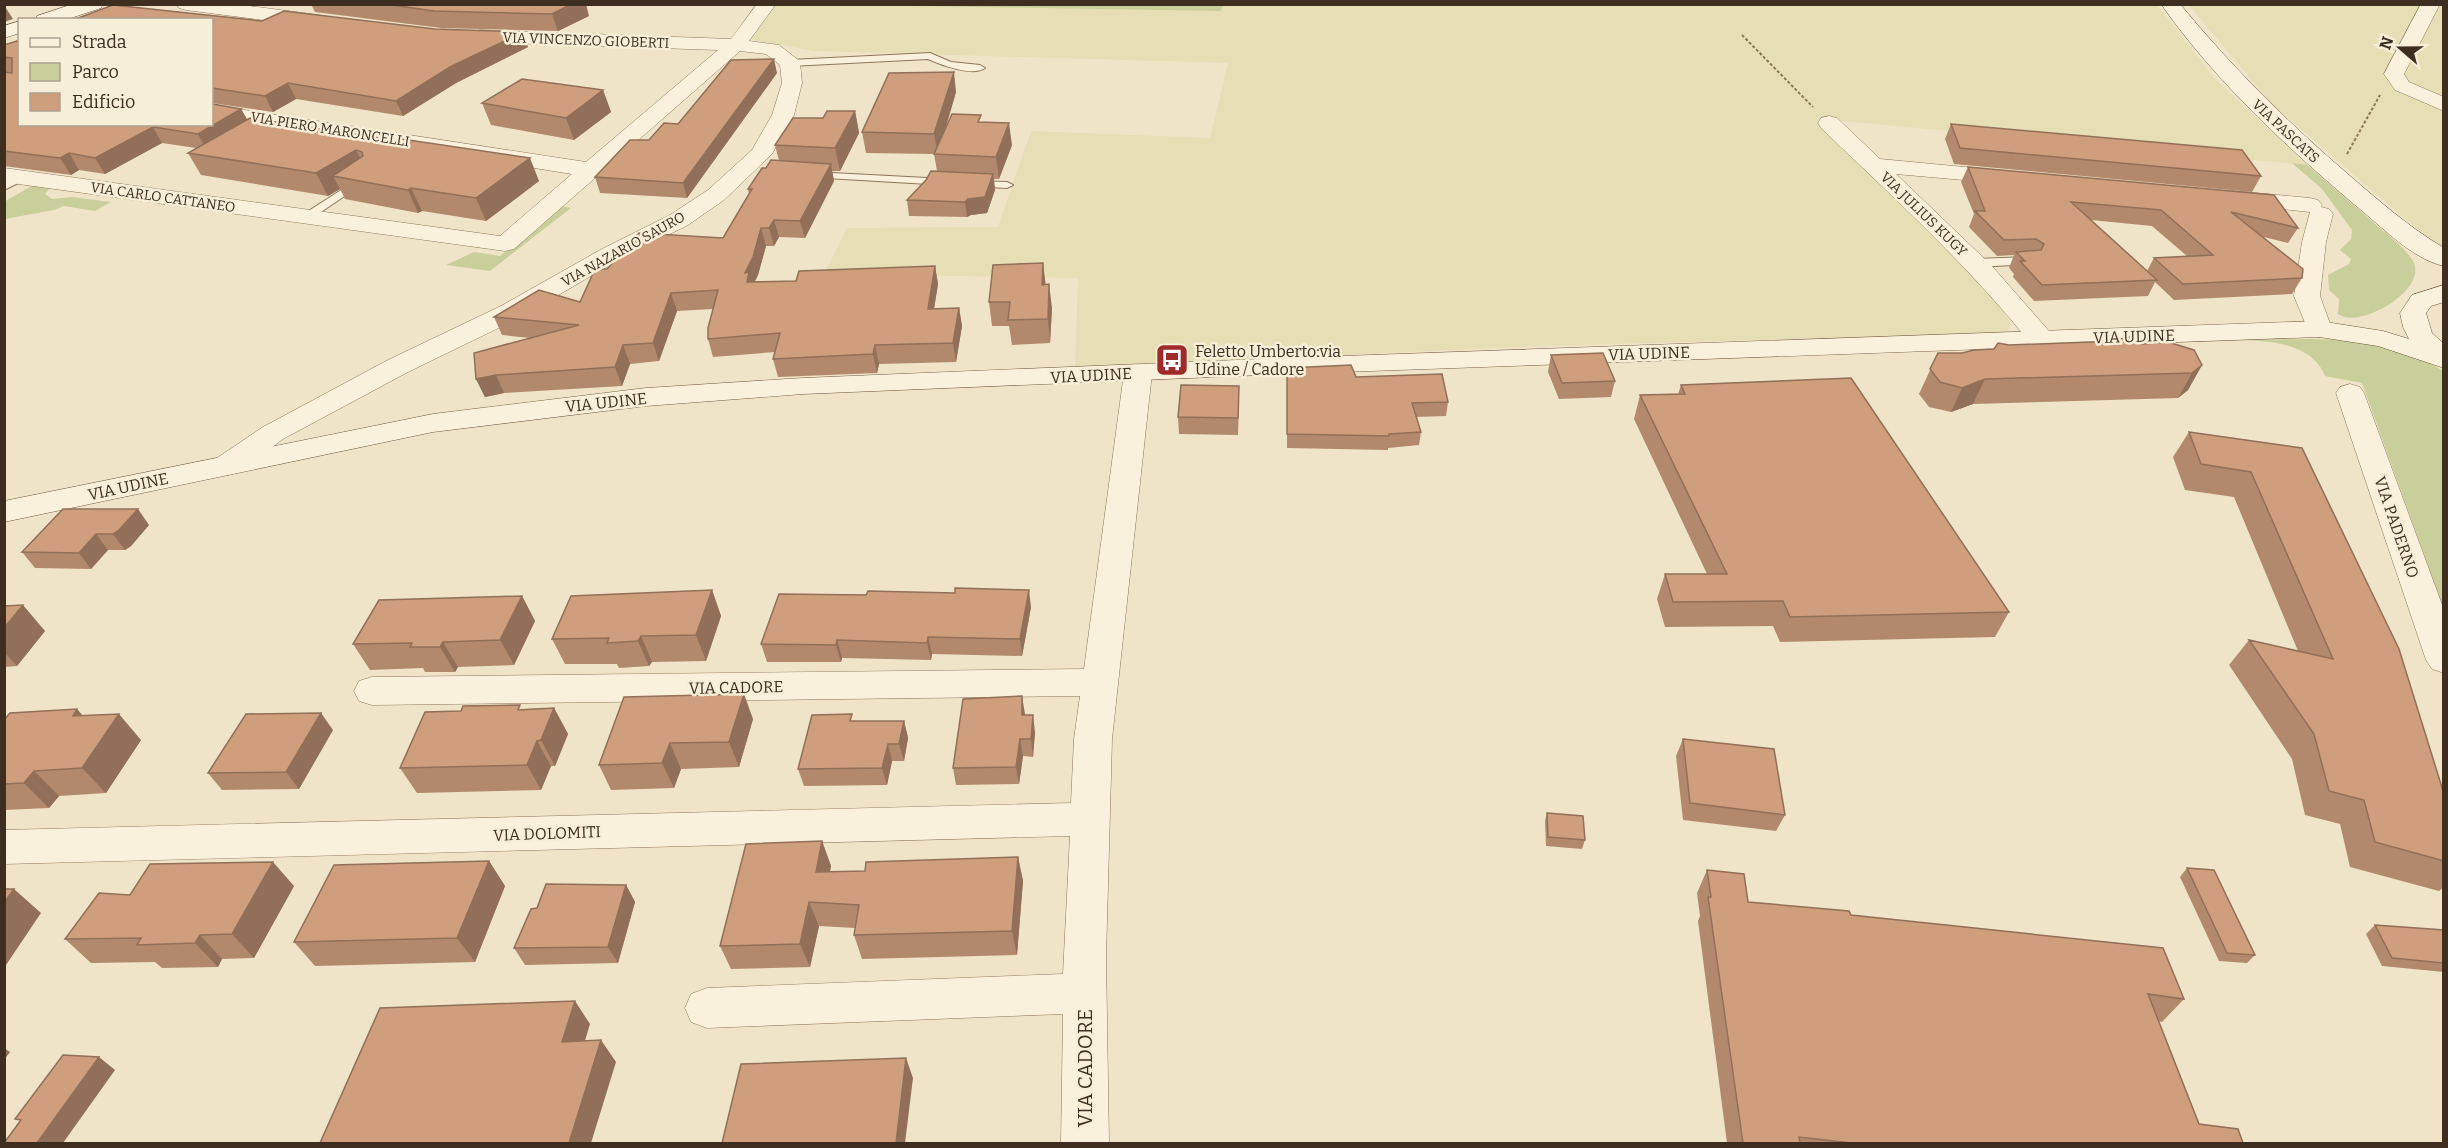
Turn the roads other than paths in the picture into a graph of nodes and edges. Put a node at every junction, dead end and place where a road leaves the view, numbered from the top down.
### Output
1 (94, 4) edge
2 (186, 4) edge
3 (767, 4) edge
4 (2170, 4) edge
5 (2432, 4) edge
6 (50, 18) edge
7 (339, 24) edge
8 (463, 36) edge
9 (736, 45) junction
10 (790, 63) junction
11 (980, 68) dead end
12 (2444, 105) edge
13 (213, 111) edge
14 (1829, 123) road end
15 (1873, 165) junction
16 (591, 170) junction
17 (799, 174) edge
18 (366, 177) edge
19 (2027, 179) edge
20 (10, 180) edge
21 (1007, 185) dead end
22 (2216, 196) edge
23 (305, 216) junction
24 (2417, 243) junction
25 (2444, 259) edge
26 (2029, 261) edge
27 (1976, 262) junction
28 (2441, 293) edge
29 (2413, 313) junction
30 (2326, 330) junction
31 (2042, 339) junction
32 (2444, 359) edge
33 (1138, 373) junction
34 (2350, 393) dead end
35 (228, 465) junction
36 (4, 512) edge
37 (2444, 660) edge
38 (1100, 682) junction
39 (372, 691) dead end
40 (1090, 819) junction
41 (4, 848) edge
42 (1085, 993) junction
43 (707, 1008) dead end
44 (1085, 1143) edge

1 - 6 street
2 - 7 street
3 - 9 street
4 - 24 street, VIA PASCATS
5 - 12 street
8 - 9 street, VIA VINCENZO GIOBERTI
9 - 10 street
9 - 16 street, VIA CARLO CATTANEO
10 - 11 lane
10 - 35 street, VIA NAZARIO SAURO
13 - 16 street, VIA PIERO MARONCELLI
14 - 15 street, VIA JULIUS KUGY
15 - 19 street, VIA JULIUS KUGY
15 - 27 street, VIA JULIUS KUGY
16 - 23 street, VIA CARLO CATTANEO
17 - 21 lane
18 - 23 lane
20 - 23 street, VIA CARLO CATTANEO
22 - 30 street
24 - 25 street, VIA PASCATS
24 - 28 street, VIA PASCATS
26 - 27 lane, VIA JULIUS KUGY
27 - 31 street, VIA JULIUS KUGY
28 - 29 street
29 - 30 street, VIA UDINE
29 - 32 street
30 - 31 street, VIA UDINE
30 - 32 street, VIA UDINE
31 - 33 street, VIA UDINE
33 - 35 street, VIA UDINE
33 - 38 street, VIA CADORE
34 - 37 street, VIA PADERNO
35 - 36 street, VIA UDINE
38 - 39 street, VIA CADORE
38 - 40 street, VIA CADORE
40 - 41 street, VIA DOLOMITI
40 - 42 street, VIA CADORE
42 - 43 street, VIA CADORE
42 - 44 street, VIA CADORE

